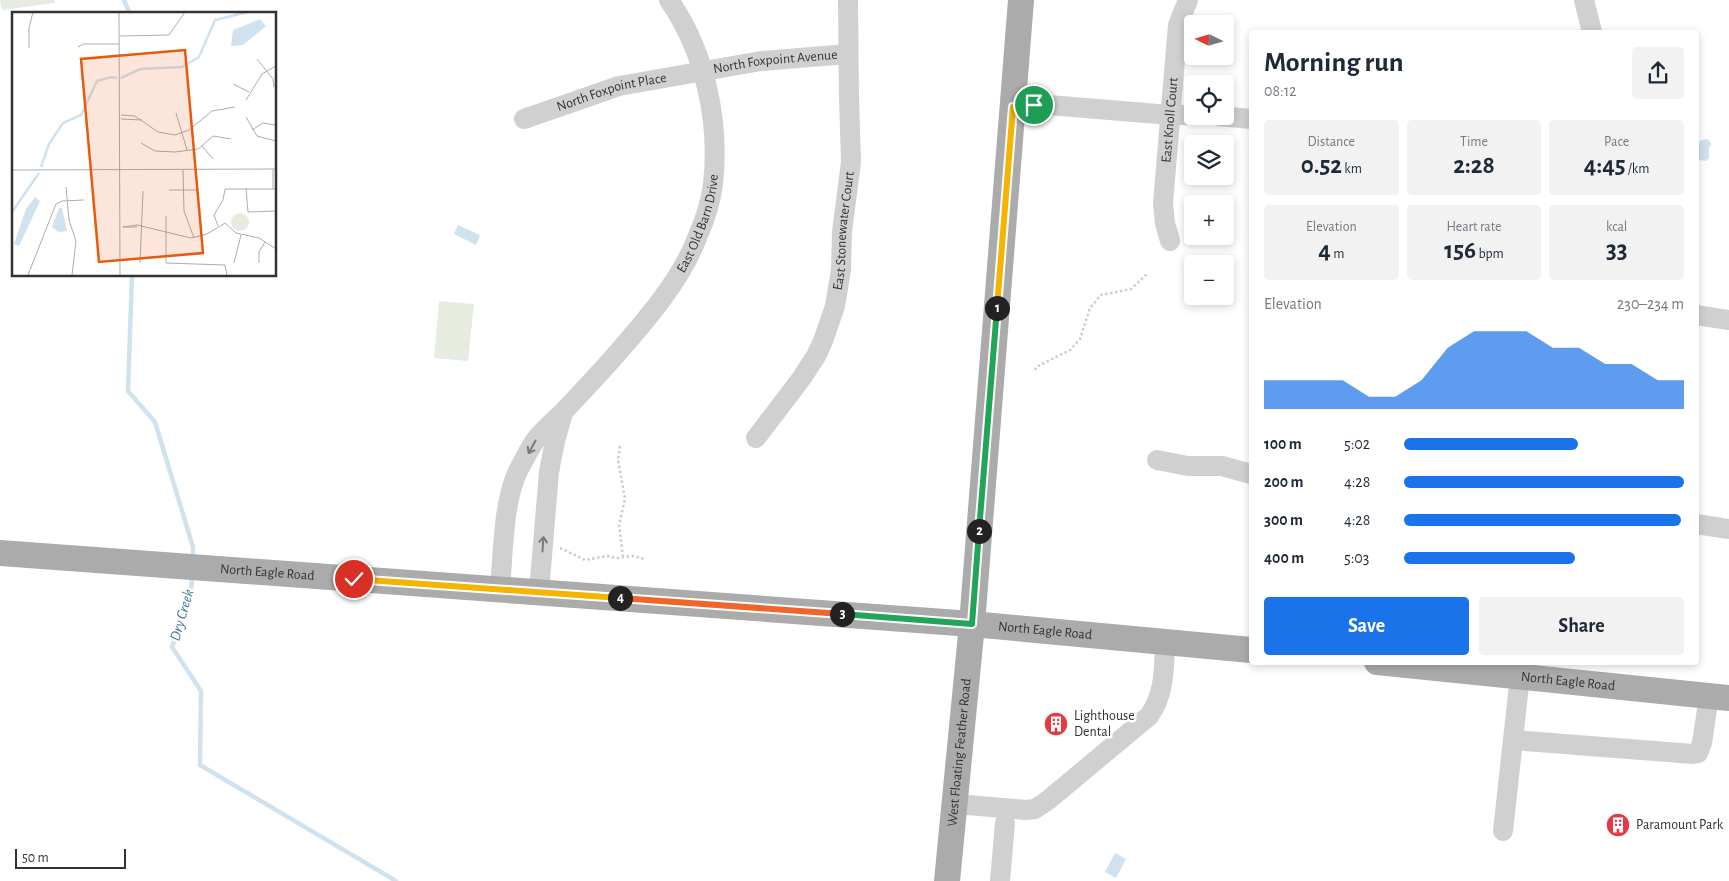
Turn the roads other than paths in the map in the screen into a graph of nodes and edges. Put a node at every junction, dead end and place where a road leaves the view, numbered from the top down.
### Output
1 (669, 0) edge
2 (848, 0) edge
3 (1021, 0) edge
4 (1188, 0) edge
5 (1584, 0) edge
6 (1592, 30) edge
7 (848, 54) junction
8 (703, 72) junction
9 (1013, 107) junction
10 (1170, 114) junction
11 (1184, 115) edge
12 (1234, 117) edge
13 (524, 119) dead end
14 (1249, 119) edge
15 (1170, 241) dead end
16 (1699, 315) edge
17 (1729, 320) edge
18 (564, 411) junction
19 (756, 438) dead end
20 (1157, 460) dead end
21 (1249, 473) edge
22 (1699, 524) edge
23 (1729, 529) edge
24 (0, 552) edge
25 (500, 590) junction
26 (539, 592) junction
27 (972, 624) junction
28 (1166, 642) junction
29 (1249, 650) edge
30 (1428, 665) edge
31 (1445, 666) edge
32 (1520, 676) junction
33 (1719, 697) edge
34 (1513, 740) junction
35 (955, 804) junction
36 (1005, 823) dead end
37 (1503, 831) dead end
38 (947, 881) edge
39 (1000, 881) edge

1 - 8 street, East Old Barn Drive
2 - 7 street, East Stonewater Court
3 - 9 main road, West Floating Feather Road
4 - 10 street, East Knoll Court
5 - 6 street
7 - 8 street, North Foxpoint Avenue
7 - 19 street, East Stonewater Court
8 - 13 street, North Foxpoint Place
8 - 18 street, East Old Barn Drive
9 - 10 street
9 - 27 main road, West Floating Feather Road
10 - 11 street
10 - 15 street, East Knoll Court
12 - 14 street
16 - 17 street
18 -> 25 street, East Old Barn Drive
26 -> 18 street, East Old Barn Drive
20 - 21 street
22 - 23 street
24 - 25 main road, North Eagle Road
25 - 26 main road, North Eagle Road
26 - 27 main road, North Eagle Road
27 - 28 main road, North Eagle Road
27 - 35 main road, West Floating Feather Road
28 - 29 main road, North Eagle Road
28 - 35 street
30 - 31 main road, North Eagle Road
31 - 32 main road, North Eagle Road
32 - 33 main road, North Eagle Road
32 - 34 street
33 - 34 street
34 - 37 street
35 - 38 main road, West Floating Feather Road
36 - 39 street

